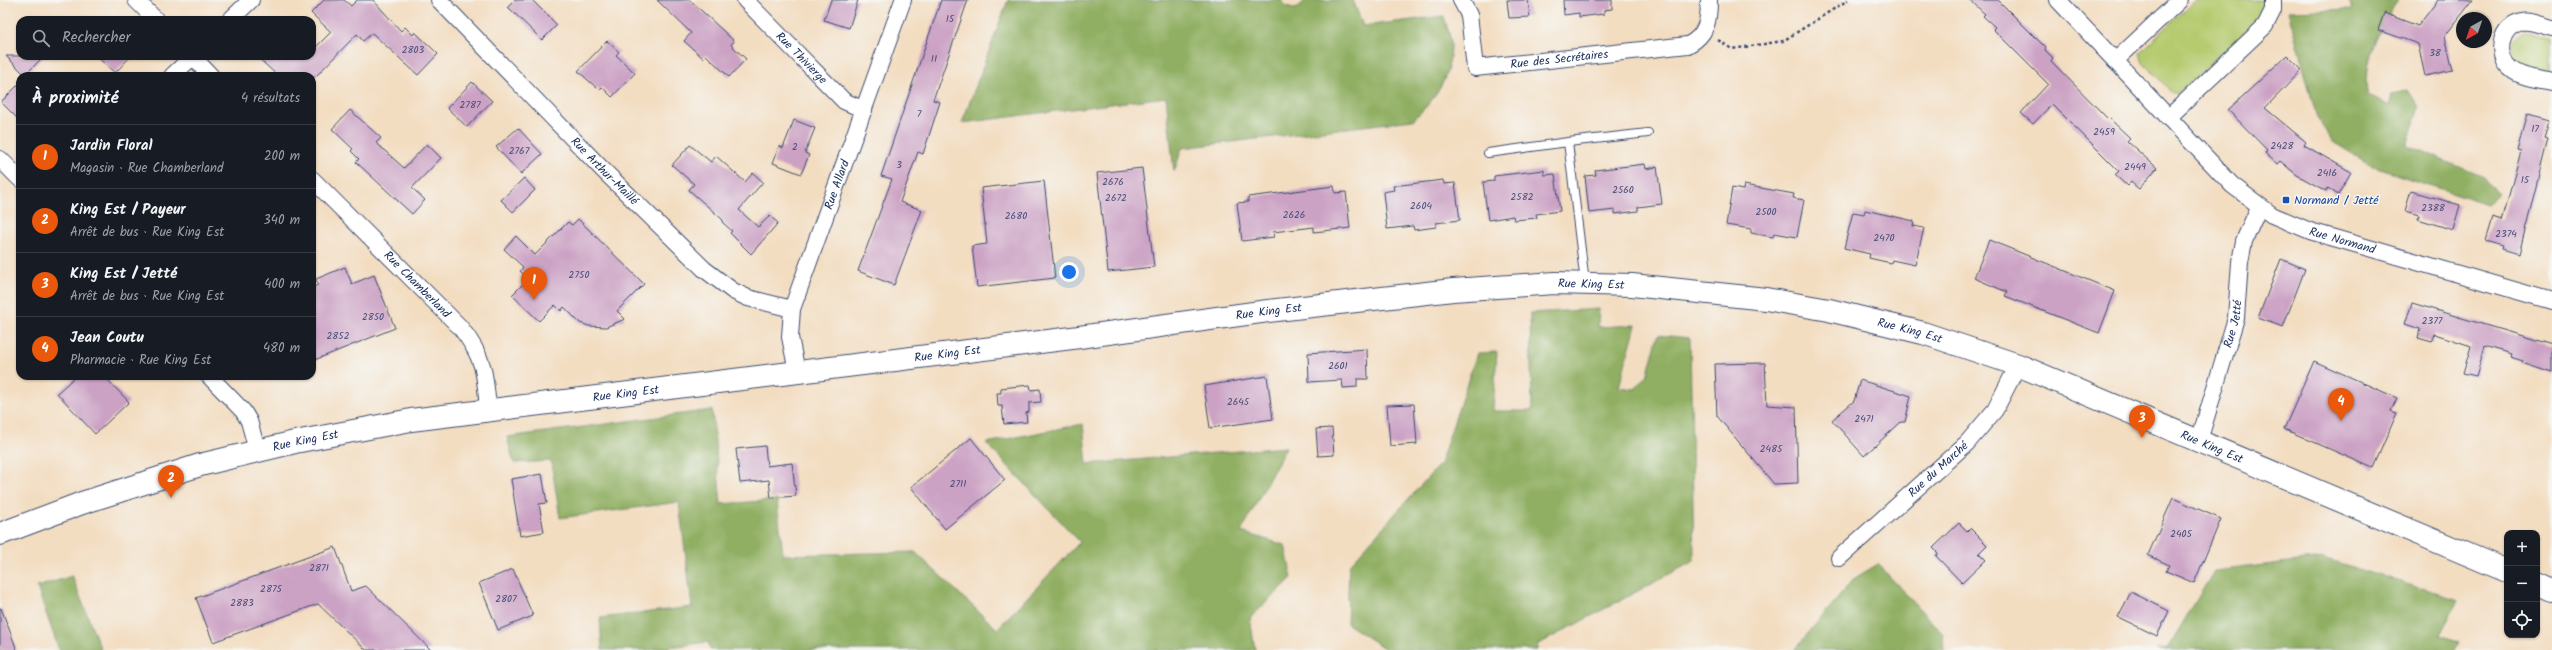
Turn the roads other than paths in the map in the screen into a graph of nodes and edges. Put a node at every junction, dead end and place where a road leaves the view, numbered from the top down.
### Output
1 (136, 0) edge
2 (251, 0) edge
3 (439, 0) edge
4 (745, 0) edge
5 (903, 0) edge
6 (1461, 0) edge
7 (1709, 0) edge
8 (2058, 0) edge
9 (2180, 0) edge
10 (2273, 0) edge
11 (152, 16) edge
12 (234, 16) edge
13 (2552, 28) edge
14 (188, 60) edge
15 (196, 60) edge
16 (2115, 60) junction
17 (176, 72) edge
18 (207, 72) edge
19 (2552, 82) edge
20 (864, 110) junction
21 (2168, 118) junction
22 (1648, 133) dead end
23 (1568, 142) junction
24 (1488, 153) dead end
25 (0, 159) edge
26 (16, 175) edge
27 (316, 183) edge
28 (2259, 207) junction
29 (1585, 284) junction
30 (2552, 301) edge
31 (792, 309) junction
32 (2018, 365) junction
33 (797, 372) junction
34 (213, 380) edge
35 (488, 409) junction
36 (2199, 441) junction
37 (257, 450) junction
38 (0, 534) edge
39 (1839, 558) dead end
40 (2504, 570) edge
41 (2540, 585) edge
42 (2552, 591) edge

1 - 11 street
2 - 12 street
3 - 31 street, Rue Arthur-Maillé
4 - 20 street, Rue Thivierge
5 - 20 street, Rue Allard
6 - 7 street, Rue des Secrétaires
8 - 16 street, Rue Normand
9 - 16 street
10 - 21 street
13 - 19 street
14 - 17 street
15 - 18 street
16 - 21 street, Rue Normand
20 - 31 street, Rue Allard
21 - 28 street, Rue Normand
22 - 23 lane
23 - 24 lane
23 - 29 lane
25 - 26 street
27 - 35 street, Rue Chamberland
28 - 30 street, Rue Normand
28 - 36 street, Rue Jetté
29 - 32 main road, Rue King Est
29 - 33 main road, Rue King Est
31 - 33 street, Rue Allard
32 - 36 main road, Rue King Est
32 - 39 street, Rue du Marché
33 - 35 main road, Rue King Est
34 - 37 street
35 - 37 main road, Rue King Est
36 - 40 main road, Rue King Est
37 - 38 main road, Rue King Est
41 - 42 main road

